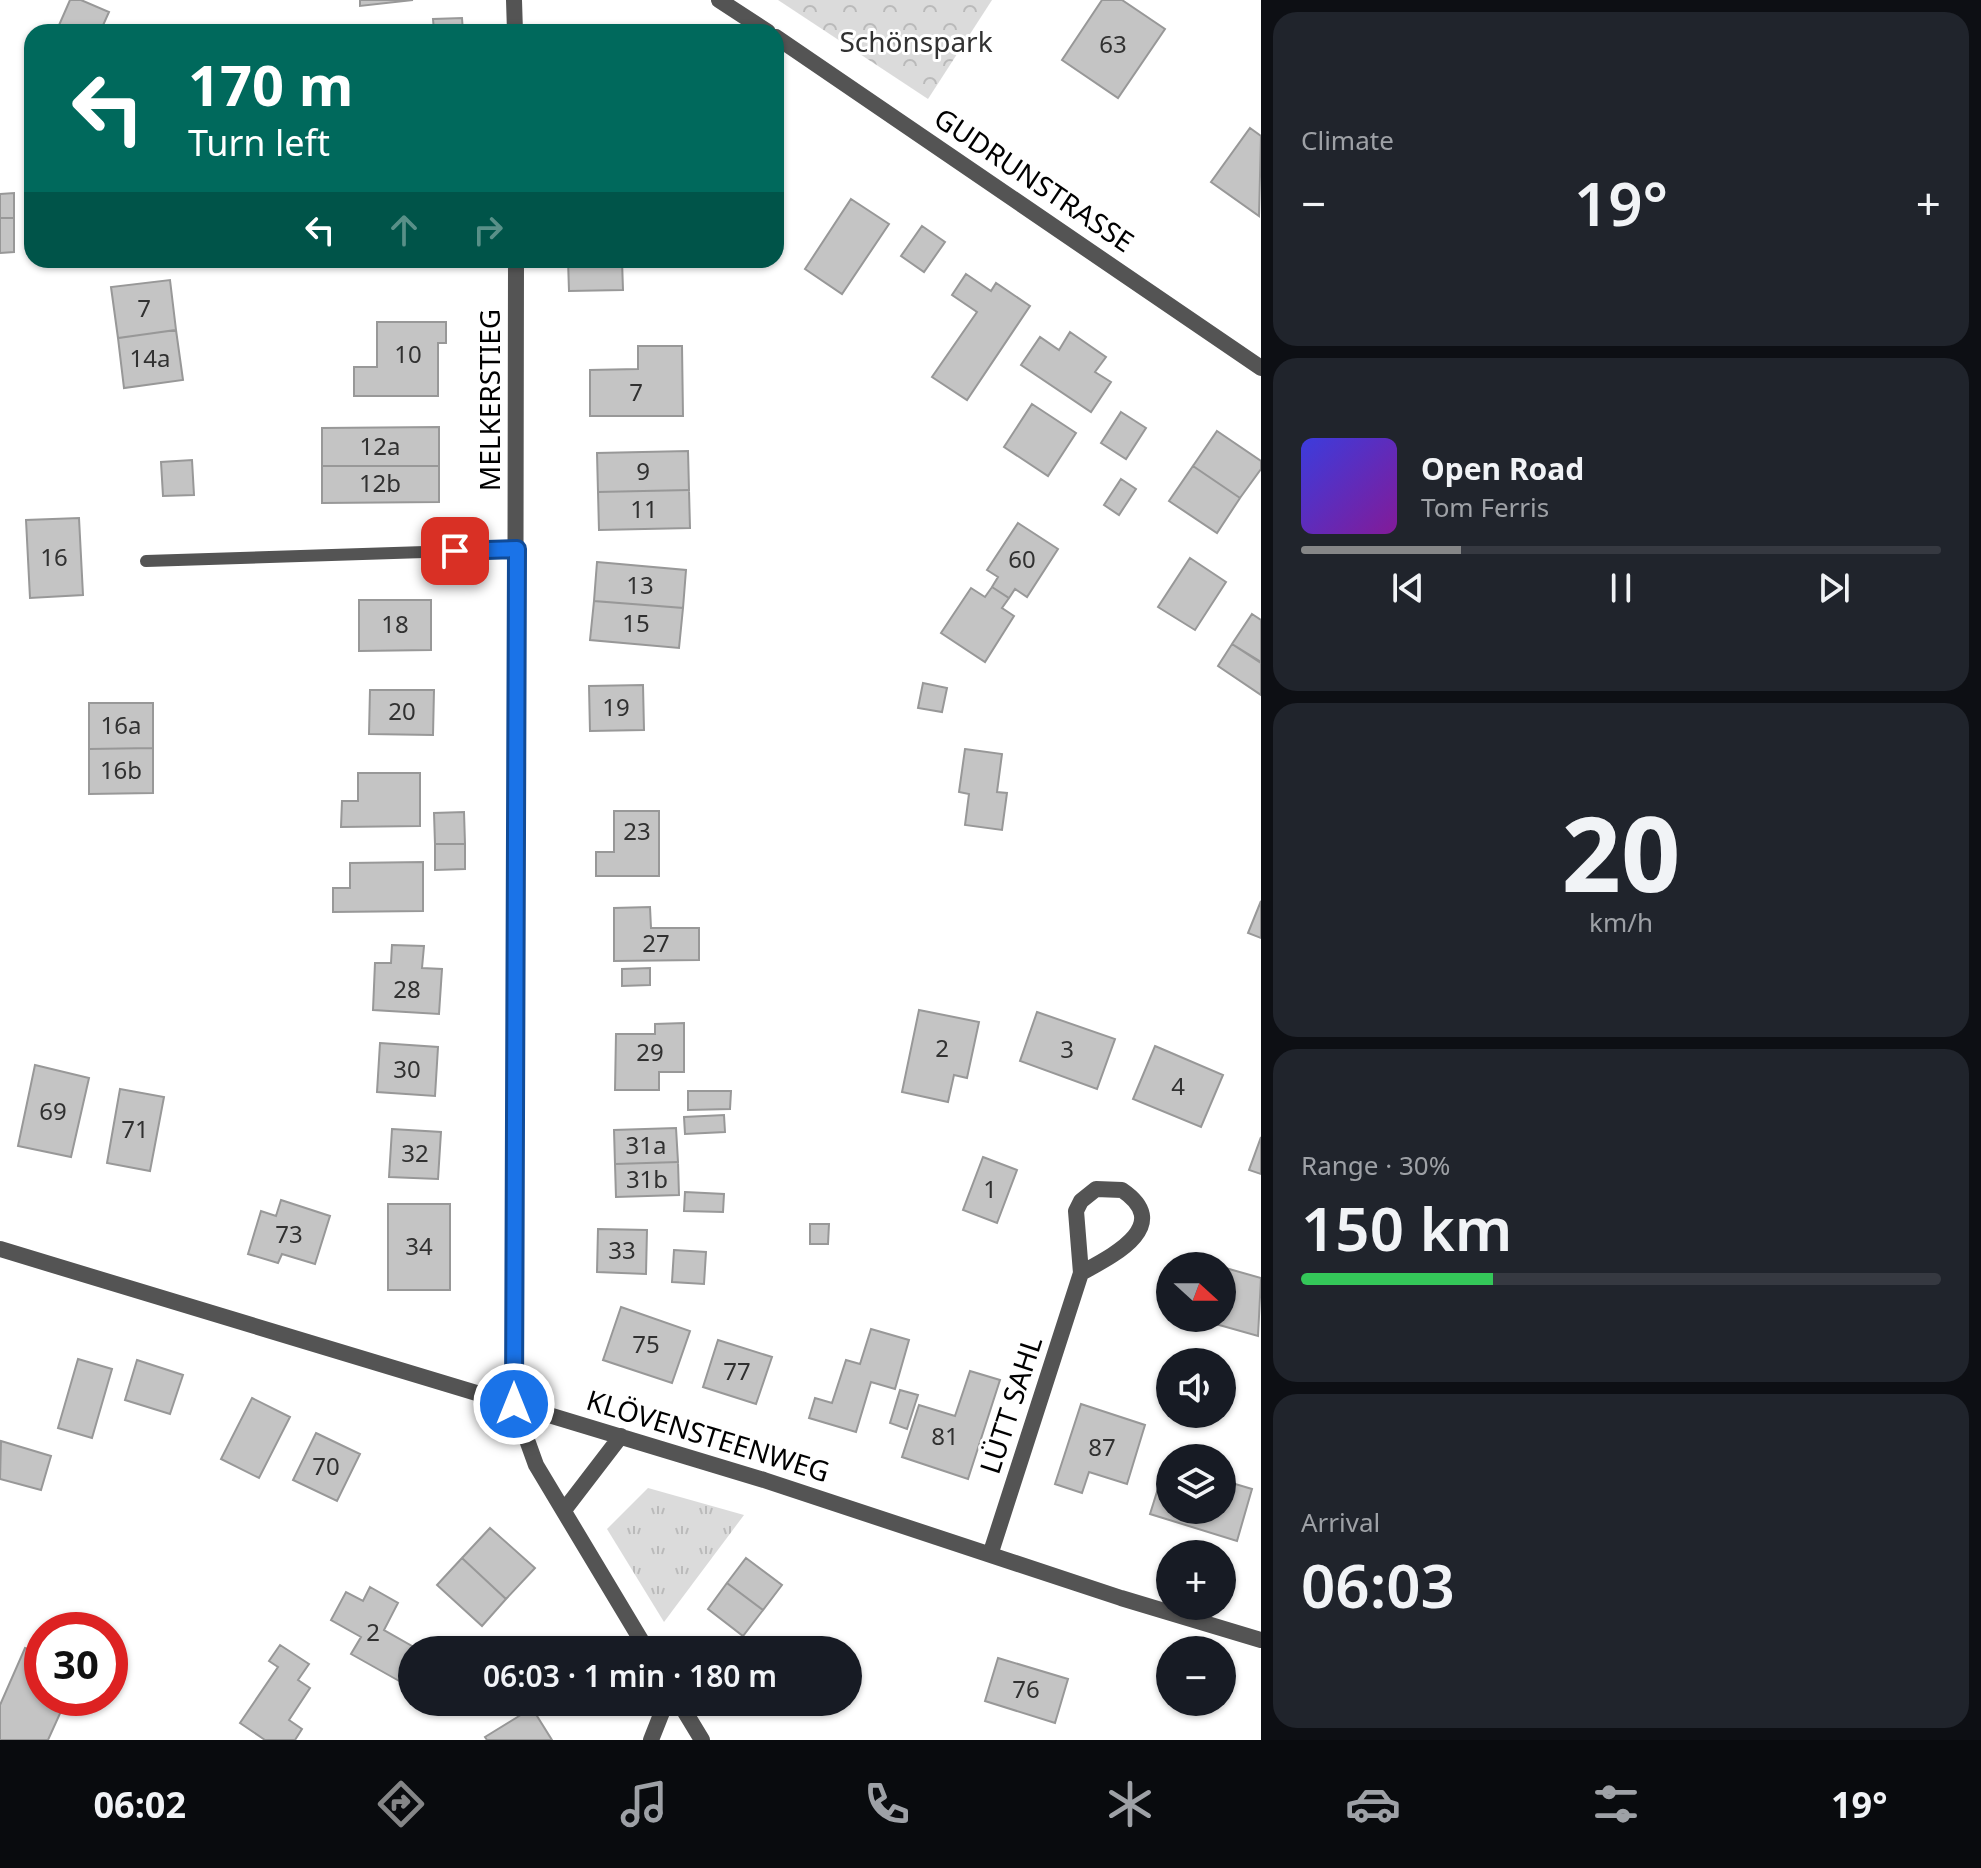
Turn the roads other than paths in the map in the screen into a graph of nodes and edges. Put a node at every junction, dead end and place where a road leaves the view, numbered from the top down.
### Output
1 (514, 0) edge
2 (719, 0) edge
3 (515, 24) edge
4 (756, 24) edge
5 (784, 42) edge
6 (516, 268) edge
7 (1261, 368) edge
8 (517, 549) junction
9 (146, 561) dead end
10 (0, 1249) edge
11 (1081, 1273) junction
12 (514, 1404) junction
13 (621, 1436) junction
14 (565, 1509) junction
15 (991, 1552) junction
16 (639, 1636) edge
17 (1261, 1640) edge
18 (660, 1716) edge
19 (687, 1716) edge
20 (651, 1740) edge
21 (702, 1740) edge

1 - 3 street
2 - 4 street
5 - 7 street, GUDRUNSTRASSE
6 - 8 street, MELKERSTIEG
8 - 9 lane
8 - 12 street, MELKERSTIEG
10 - 12 street, KLÖVENSTEENWEG
11 - 11 street, LÜTT SAHL
11 - 15 street, LÜTT SAHL
12 - 13 street, KLÖVENSTEENWEG
12 - 14 street
13 - 14 street
13 - 15 street, KLÖVENSTEENWEG
14 - 16 street
15 - 17 street, KLÖVENSTEENWEG
18 - 20 street
19 - 21 street

